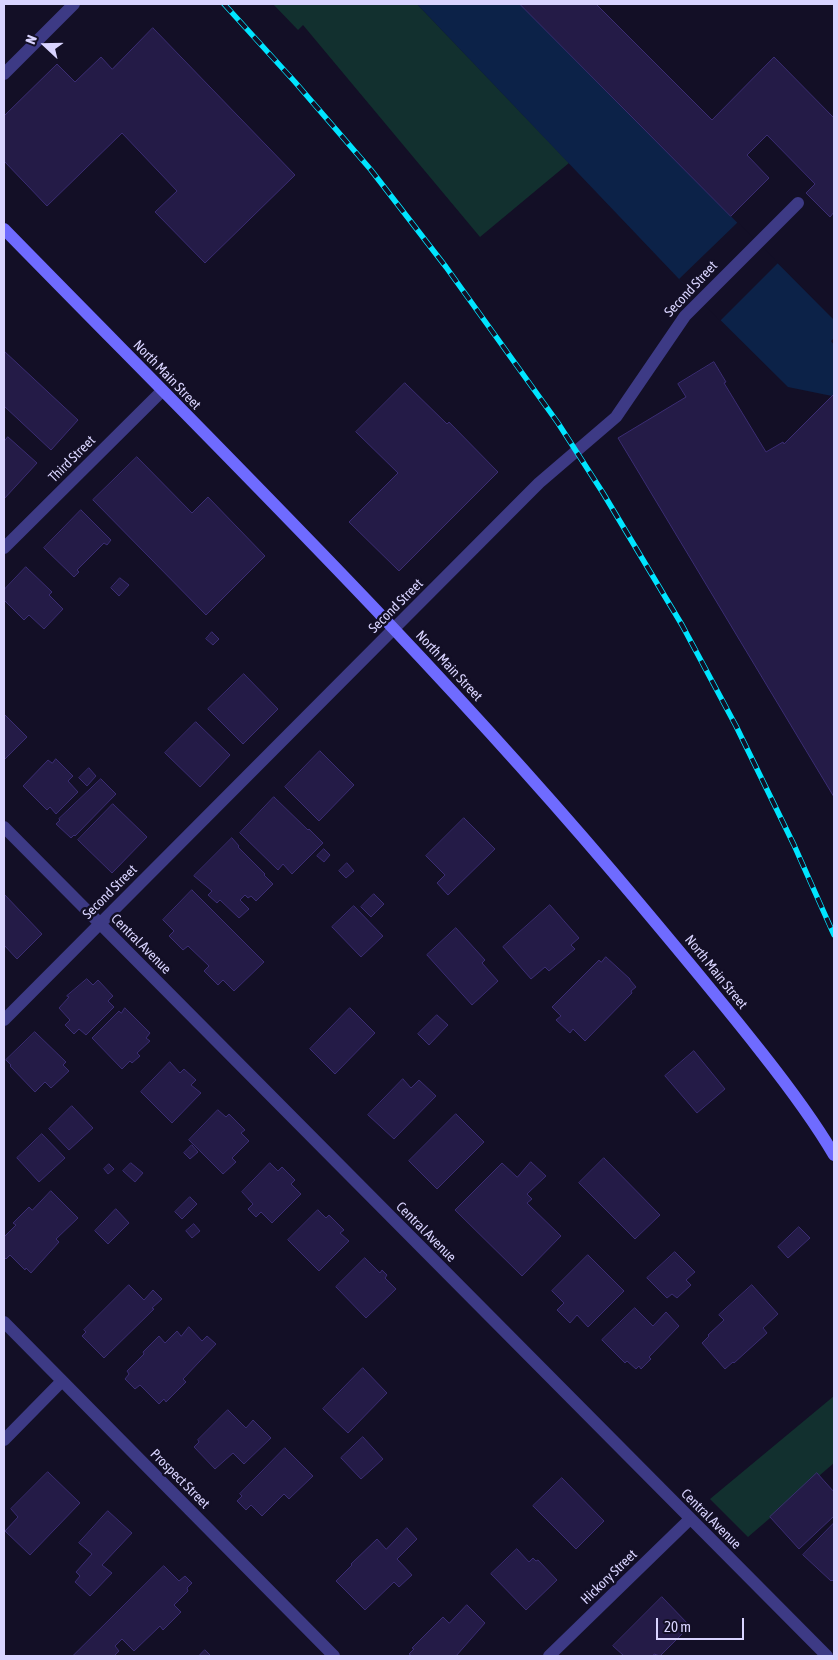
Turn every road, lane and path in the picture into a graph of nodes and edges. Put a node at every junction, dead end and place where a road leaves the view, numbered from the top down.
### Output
1 (74, 4) edge
2 (4, 74) edge
3 (798, 203) dead end
4 (4, 229) edge
5 (162, 391) junction
6 (4, 548) edge
7 (394, 629) junction
8 (4, 827) edge
9 (100, 924) junction
10 (4, 1020) edge
11 (834, 1155) edge
12 (4, 1322) edge
13 (62, 1381) junction
14 (4, 1440) edge
15 (690, 1519) junction
16 (334, 1656) edge
17 (549, 1656) edge
18 (827, 1656) edge

1 - 2 street
3 - 7 street, Second Street
4 - 5 main road, North Main Street
5 - 6 street, Third Street
5 - 7 main road, North Main Street
7 - 9 street, Second Street
7 - 11 main road, North Main Street
8 - 9 street, Central Avenue
9 - 10 street, Second Street
9 - 15 street, Central Avenue
12 - 13 street, Prospect Street
13 - 14 street
13 - 16 street, Prospect Street
15 - 17 street, Hickory Street
15 - 18 street, Central Avenue

